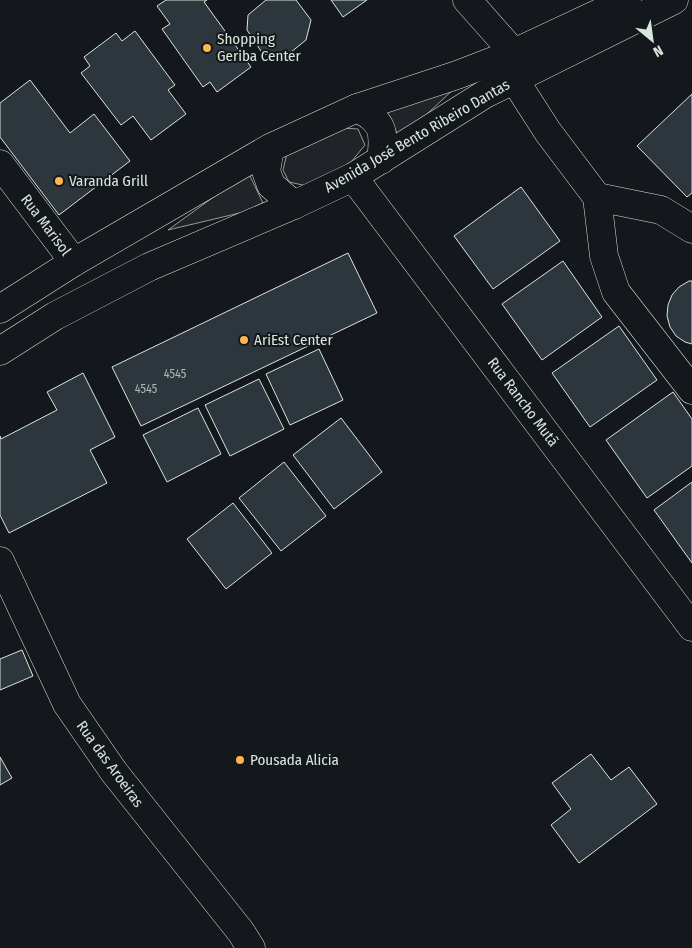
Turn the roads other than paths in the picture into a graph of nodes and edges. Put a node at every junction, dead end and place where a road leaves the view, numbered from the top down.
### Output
1 (467, 0) edge
2 (627, 0) edge
3 (674, 0) edge
4 (514, 66) junction
5 (357, 108) junction
6 (270, 148) junction
7 (381, 160) junction
8 (0, 164) edge
9 (354, 177) junction
10 (596, 197) junction
11 (294, 206) junction
12 (692, 229) edge
13 (74, 262) junction
14 (0, 309) edge
15 (0, 351) edge
16 (692, 390) edge
17 (0, 561) edge
18 (692, 627) edge
19 (251, 948) edge

1 - 4 street
2 - 4 street, Avenida José Bento Ribeiro Dantas
3 - 4 street, Avenida José Bento Ribeiro Dantas
4 - 5 street, Avenida José Bento Ribeiro Dantas
4 - 7 street, Avenida José Bento Ribeiro Dantas
4 - 10 street
5 - 6 street, Avenida José Bento Ribeiro Dantas
5 - 7 street
6 - 11 street
6 - 13 street, Avenida José Bento Ribeiro Dantas
7 - 9 street, Avenida José Bento Ribeiro Dantas
8 - 13 street, Rua Marisol
9 - 11 street, Avenida José Bento Ribeiro Dantas
9 - 18 street, Rua Rancho Mutã
10 - 12 street
10 - 16 street
11 - 15 street, Avenida José Bento Ribeiro Dantas
13 - 14 street, Avenida José Bento Ribeiro Dantas
17 - 19 street, Rua das Aroeiras

